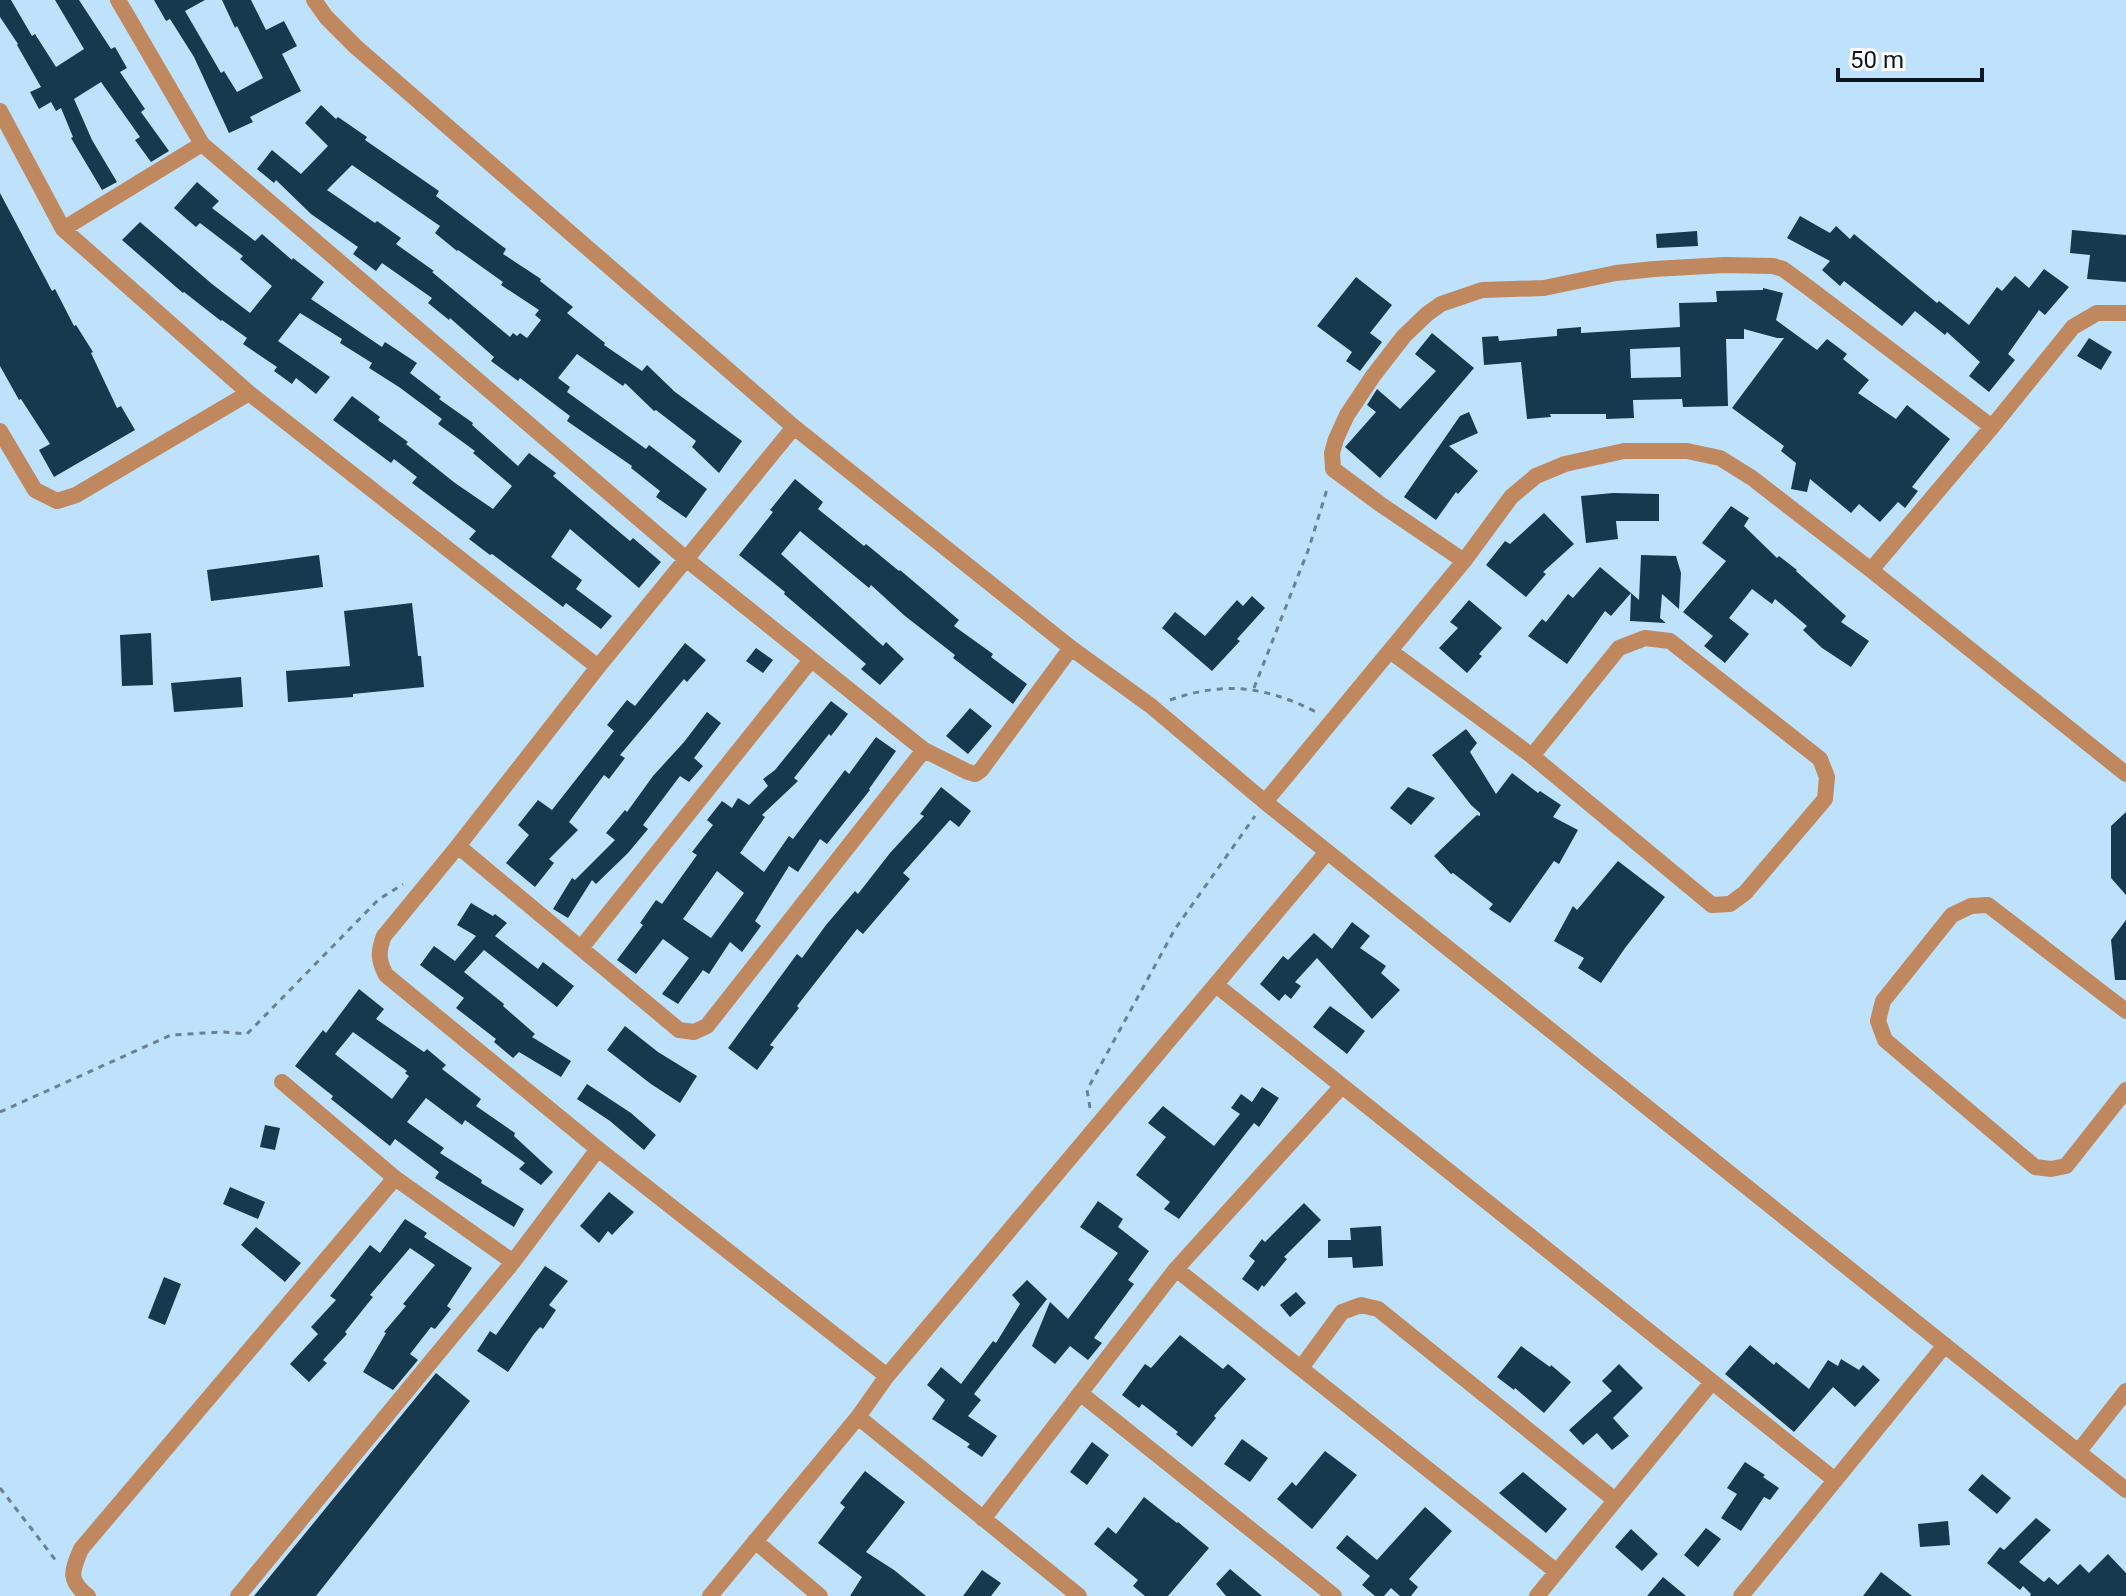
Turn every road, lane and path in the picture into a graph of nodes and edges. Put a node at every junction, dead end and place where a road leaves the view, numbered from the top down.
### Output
1 (118, 0) edge
2 (314, 0) edge
3 (0, 111) edge
4 (202, 144) junction
5 (63, 229) junction
6 (2126, 313) edge
7 (249, 393) junction
8 (794, 427) junction
9 (1992, 427) junction
10 (0, 431) edge
11 (1333, 469) junction
12 (686, 559) junction
13 (1464, 561) junction
14 (1871, 570) junction
15 (1071, 648) junction
16 (1390, 651) junction
17 (811, 660) junction
18 (598, 667) junction
19 (1254, 688) junction
20 (1151, 706) junction
21 (1333, 720) junction
22 (924, 750) junction
23 (1532, 756) junction
24 (2126, 774) edge
25 (1265, 802) junction
26 (458, 846) junction
27 (1327, 852) junction
28 (413, 877) dead end
29 (581, 948) junction
30 (1216, 985) junction
31 (2126, 1011) edge
32 (282, 1082) dead end
33 (1342, 1086) junction
34 (2126, 1090) edge
35 (0, 1112) edge
36 (1093, 1132) junction
37 (598, 1149) junction
38 (395, 1178) junction
39 (513, 1262) junction
40 (1176, 1269) junction
41 (1945, 1345) junction
42 (1301, 1368) junction
43 (887, 1376) junction
44 (1712, 1382) junction
45 (2126, 1391) edge
46 (1080, 1393) junction
47 (858, 1417) junction
48 (2079, 1451) junction
49 (1835, 1480) junction
50 (0, 1488) edge
51 (2126, 1490) edge
52 (1615, 1500) junction
53 (983, 1519) junction
54 (755, 1541) junction
55 (57, 1562) dead end
56 (1557, 1572) junction
57 (88, 1596) edge
58 (238, 1596) edge
59 (710, 1596) edge
60 (820, 1596) edge
61 (1079, 1596) edge
62 (1334, 1596) edge
63 (1537, 1596) edge
64 (1741, 1596) edge

1 - 4 street
2 - 8 street
3 - 5 street
4 - 5 street
4 - 12 street
5 - 7 street
6 - 9 street
7 - 10 street
7 - 18 street
8 - 12 street
8 - 15 street
9 - 11 street
9 - 14 street
11 - 13 street
11 - 19 path
12 - 17 street
12 - 18 street
13 - 14 street
13 - 16 street
14 - 24 street
15 - 20 street
15 - 22 street
16 - 21 street
16 - 23 street
17 - 22 street
17 - 29 street
18 - 26 street
19 - 20 path
19 - 21 path
20 - 25 street
21 - 25 street
22 - 29 street
23 - 23 street
25 - 27 street
25 - 36 path
26 - 29 street
26 - 37 street
27 - 30 street
27 - 41 street
28 - 35 path
30 - 33 street
30 - 36 street
31 - 34 street
32 - 38 street
33 - 40 street
33 - 44 street
36 - 43 street
37 - 39 street
37 - 43 street
38 - 39 street
38 - 57 street
39 - 58 street
40 - 42 street
40 - 46 street
41 - 48 street
41 - 49 street
42 - 52 street
42 - 56 street
43 - 47 street
44 - 49 street
44 - 52 street
45 - 48 street
46 - 53 street
46 - 62 street
47 - 53 street
47 - 54 street
48 - 51 street
49 - 64 street
50 - 55 path
52 - 56 street
53 - 61 street
54 - 59 street
54 - 60 street
56 - 63 street

